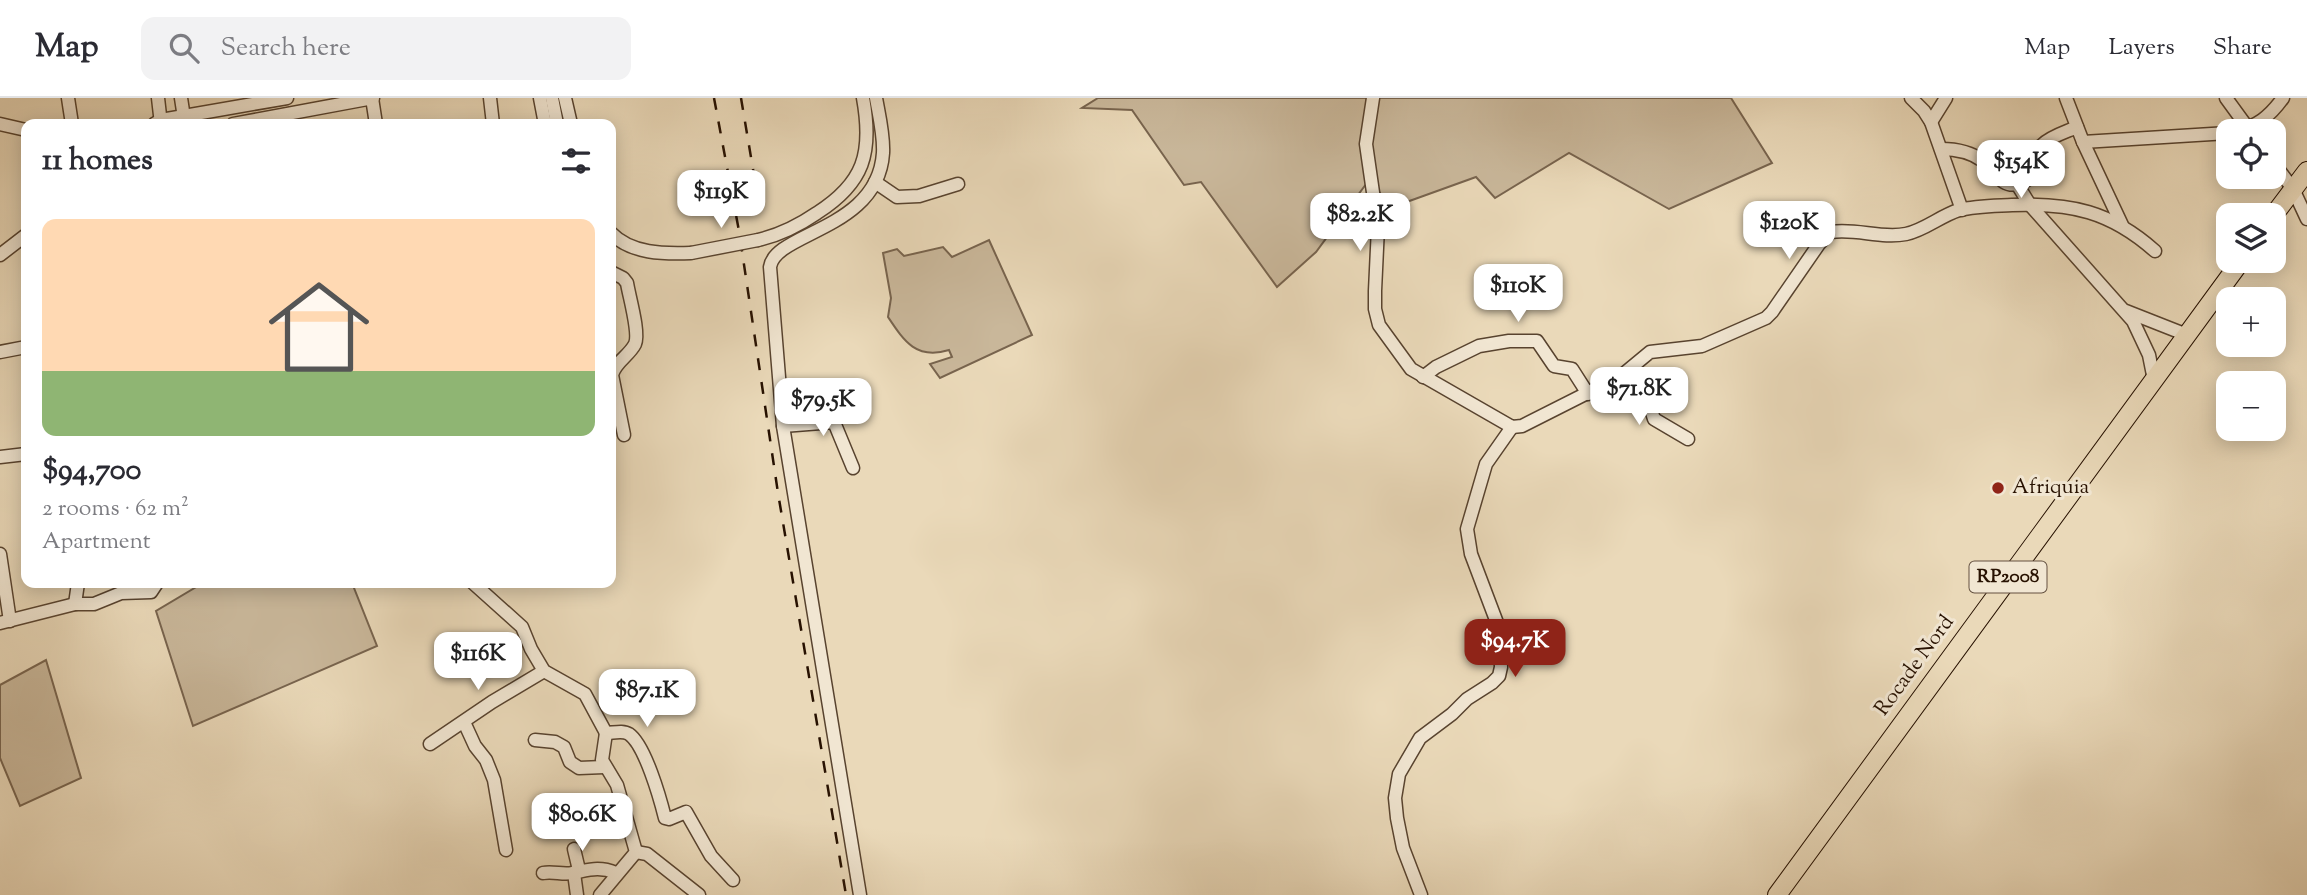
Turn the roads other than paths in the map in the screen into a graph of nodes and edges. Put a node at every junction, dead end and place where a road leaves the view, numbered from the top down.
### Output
1 (68, 98) edge
2 (158, 98) edge
3 (181, 98) edge
4 (287, 98) edge
5 (373, 98) edge
6 (490, 98) edge
7 (540, 98) edge
8 (552, 98) edge
9 (565, 98) edge
10 (863, 98) edge
11 (876, 98) edge
12 (1373, 98) edge
13 (1911, 98) edge
14 (1947, 98) edge
15 (2066, 98) edge
16 (2226, 98) edge
17 (2283, 98) edge
18 (71, 119) edge
19 (159, 119) edge
20 (184, 119) edge
21 (189, 119) edge
22 (260, 119) edge
23 (375, 119) edge
24 (492, 119) edge
25 (544, 119) edge
26 (555, 119) edge
27 (571, 119) edge
28 (2238, 119) edge
29 (2265, 119) edge
30 (1931, 122) junction
31 (0, 124) edge
32 (2077, 127) junction
33 (21, 129) edge
34 (2216, 134) edge
35 (2082, 142) junction
36 (1941, 149) junction
37 (2307, 170) edge
38 (2286, 180) edge
39 (875, 182) junction
40 (958, 184) dead end
41 (2017, 184) junction
42 (2293, 189) junction
43 (2283, 203) edge
44 (2030, 205) junction
45 (1962, 210) junction
46 (2307, 219) edge
47 (2122, 226) junction
48 (21, 238) edge
49 (616, 238) edge
50 (2155, 251) dead end
51 (0, 255) edge
52 (2232, 273) edge
53 (616, 274) edge
54 (2126, 311) junction
55 (2188, 335) junction
56 (21, 348) edge
57 (0, 352) edge
58 (616, 366) edge
59 (1620, 376) junction
60 (1423, 377) junction
61 (2154, 380) junction
62 (616, 393) edge
63 (1588, 394) junction
64 (783, 426) junction
65 (1512, 428) junction
66 (625, 435) dead end
67 (1688, 439) dead end
68 (21, 455) edge
69 (0, 457) edge
70 (853, 468) dead end
71 (0, 554) edge
72 (77, 588) edge
73 (154, 588) edge
74 (478, 588) edge
75 (75, 604) junction
76 (5, 622) edge
77 (544, 671) junction
78 (464, 722) junction
79 (606, 733) junction
80 (535, 740) dead end
81 (430, 744) dead end
82 (604, 767) junction
83 (574, 849) dead end
84 (506, 850) dead end
85 (636, 852) junction
86 (577, 871) junction
87 (543, 873) dead end
88 (616, 873) junction
89 (733, 880) dead end
90 (577, 895) edge
91 (600, 895) edge
92 (698, 895) edge
93 (860, 895) edge
94 (1421, 895) edge
95 (1777, 895) edge

1 - 18 street
2 - 19 street
3 - 20 street
4 - 21 street
5 - 22 street
5 - 23 street
6 - 24 street
7 - 25 street
8 - 26 street
9 - 27 street
10 - 49 street, bridge
11 - 39 street
12 - 60 street
13 - 30 street
14 - 30 street
15 - 32 street
16 - 28 street
17 - 29 street
30 - 36 street
31 - 33 street
32 - 35 street
32 - 41 street
34 - 35 street
35 - 47 street
36 - 41 street
36 - 45 street
37 - 42 highway
38 - 42 street
39 - 40 street
39 - 64 street
41 - 44 street
42 - 43 highway
42 - 46 street
44 - 45 street
44 - 47 street
44 - 54 street
45 - 59 street
47 - 50 street
48 - 51 street
52 - 55 highway, Rocade Nord / RP2008
53 - 58 street
54 - 55 street
54 - 61 street
55 - 61 highway, Rocade Nord / RP2008
56 - 57 street
59 - 63 street
59 - 67 street
60 - 63 street
60 - 65 street
61 - 95 highway, Rocade Nord / RP2008
62 - 66 street
63 - 65 street
64 - 70 street
64 - 93 street
65 - 94 street
68 - 69 street
71 - 76 street
72 - 75 street
73 - 75 street
74 - 77 street
75 - 76 street
77 - 78 street
77 - 79 street
78 - 81 street
78 - 84 street
79 - 82 street
79 - 89 street
80 - 82 street
82 - 85 street
83 - 86 street
85 - 88 street
85 - 92 street
86 - 87 street
86 - 88 street
86 - 90 street
88 - 91 street

